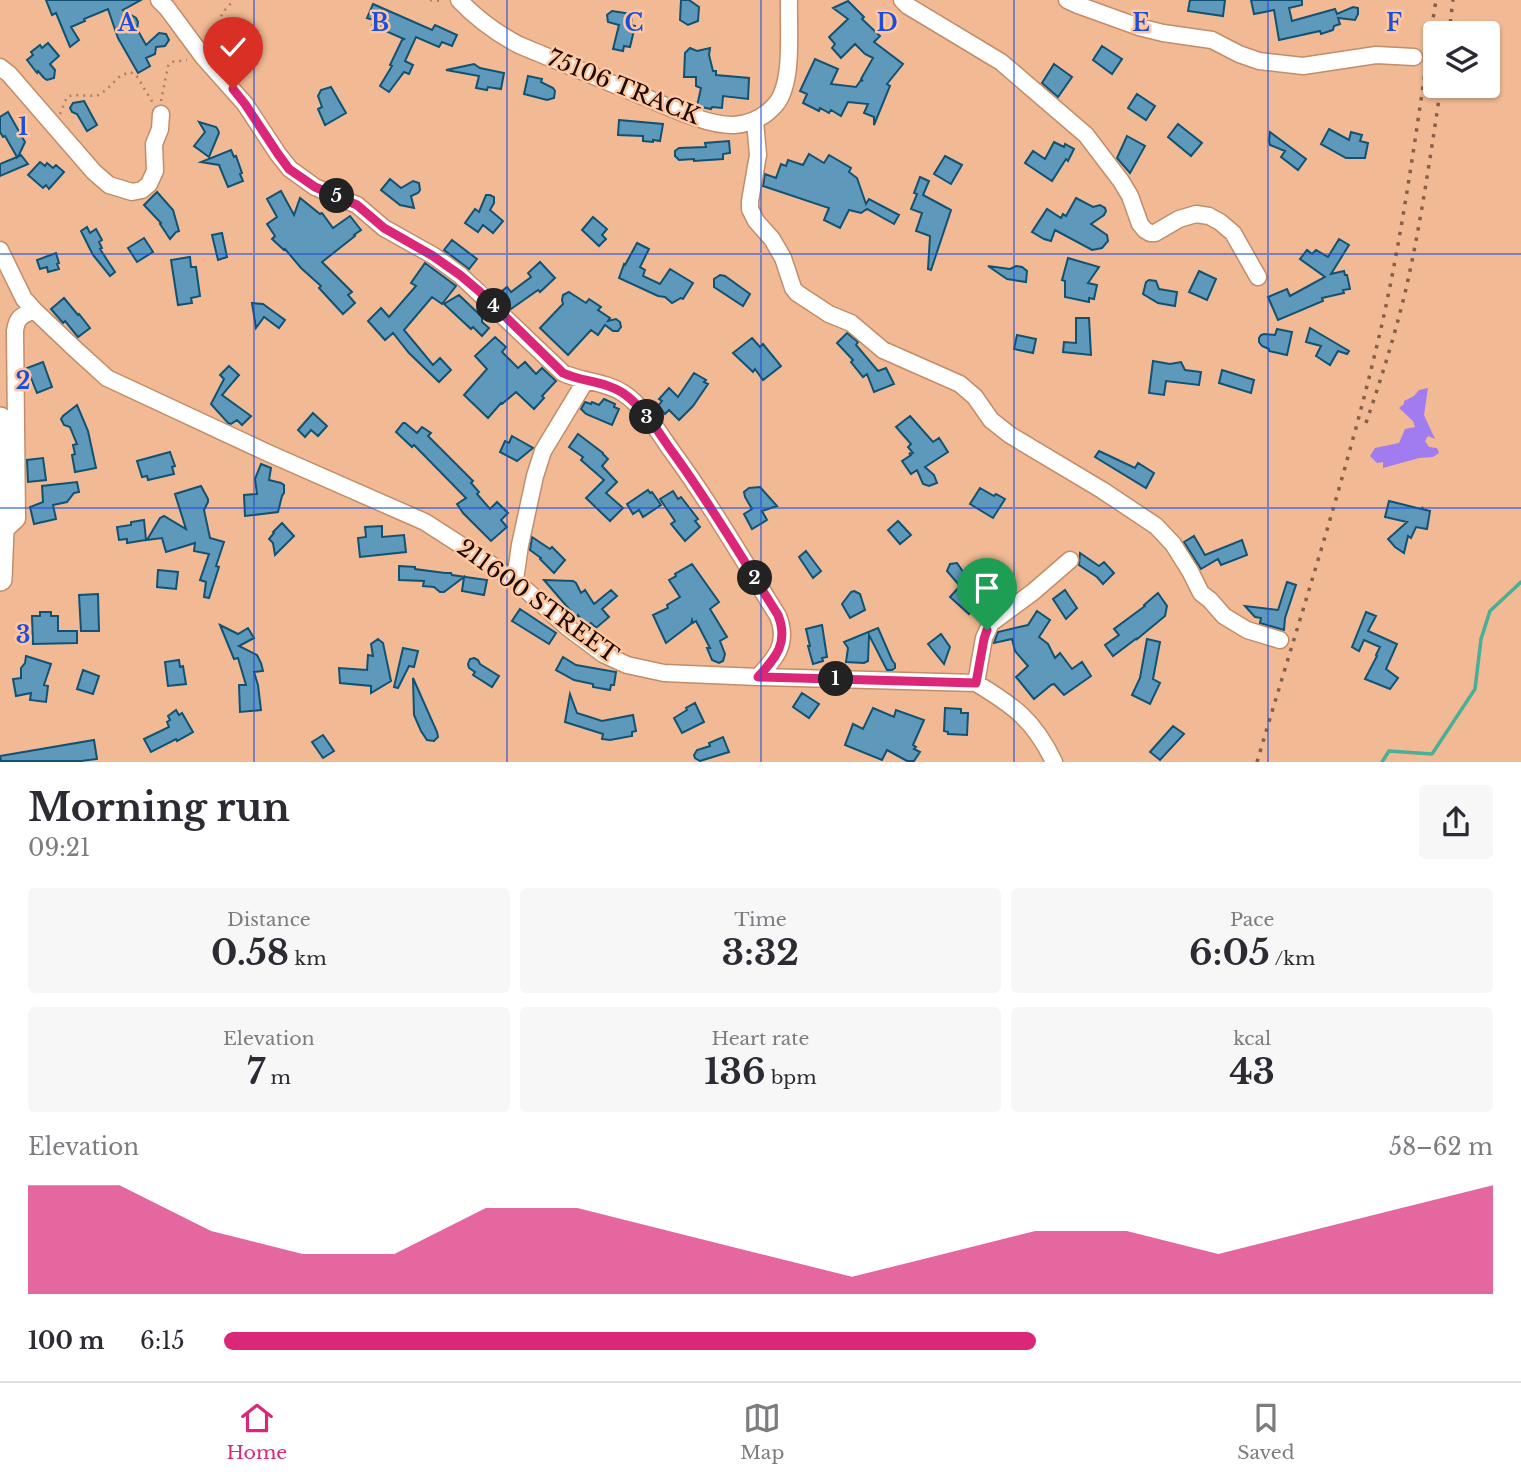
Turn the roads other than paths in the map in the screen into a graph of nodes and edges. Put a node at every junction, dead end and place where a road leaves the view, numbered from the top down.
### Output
1 (159, 0) edge
2 (459, 0) edge
3 (789, 0) edge
4 (902, 0) edge
5 (1067, 0) edge
6 (1413, 57) dead end
7 (0, 67) edge
8 (161, 114) road end
9 (754, 121) junction
10 (0, 250) edge
11 (1258, 277) dead end
12 (34, 310) junction
13 (586, 380) junction
14 (0, 419) edge
15 (2, 533) junction
16 (1070, 560) dead end
17 (0, 579) edge
18 (515, 580) junction
19 (1280, 640) dead end
20 (758, 677) junction
21 (976, 683) junction
22 (1054, 761) edge

1 - 13 street
2 - 9 street, 75106 TRACK
3 - 9 street
4 - 11 street
5 - 6 street
7 - 8 street
9 - 19 street
10 - 12 street, 211600 STREET
12 - 15 street
12 - 18 street, 211600 STREET
13 - 18 street
13 - 20 street
14 - 15 street
15 - 17 street
16 - 21 street
18 - 20 street, 211600 STREET
20 - 21 street, 211600 STREET
21 - 22 street

